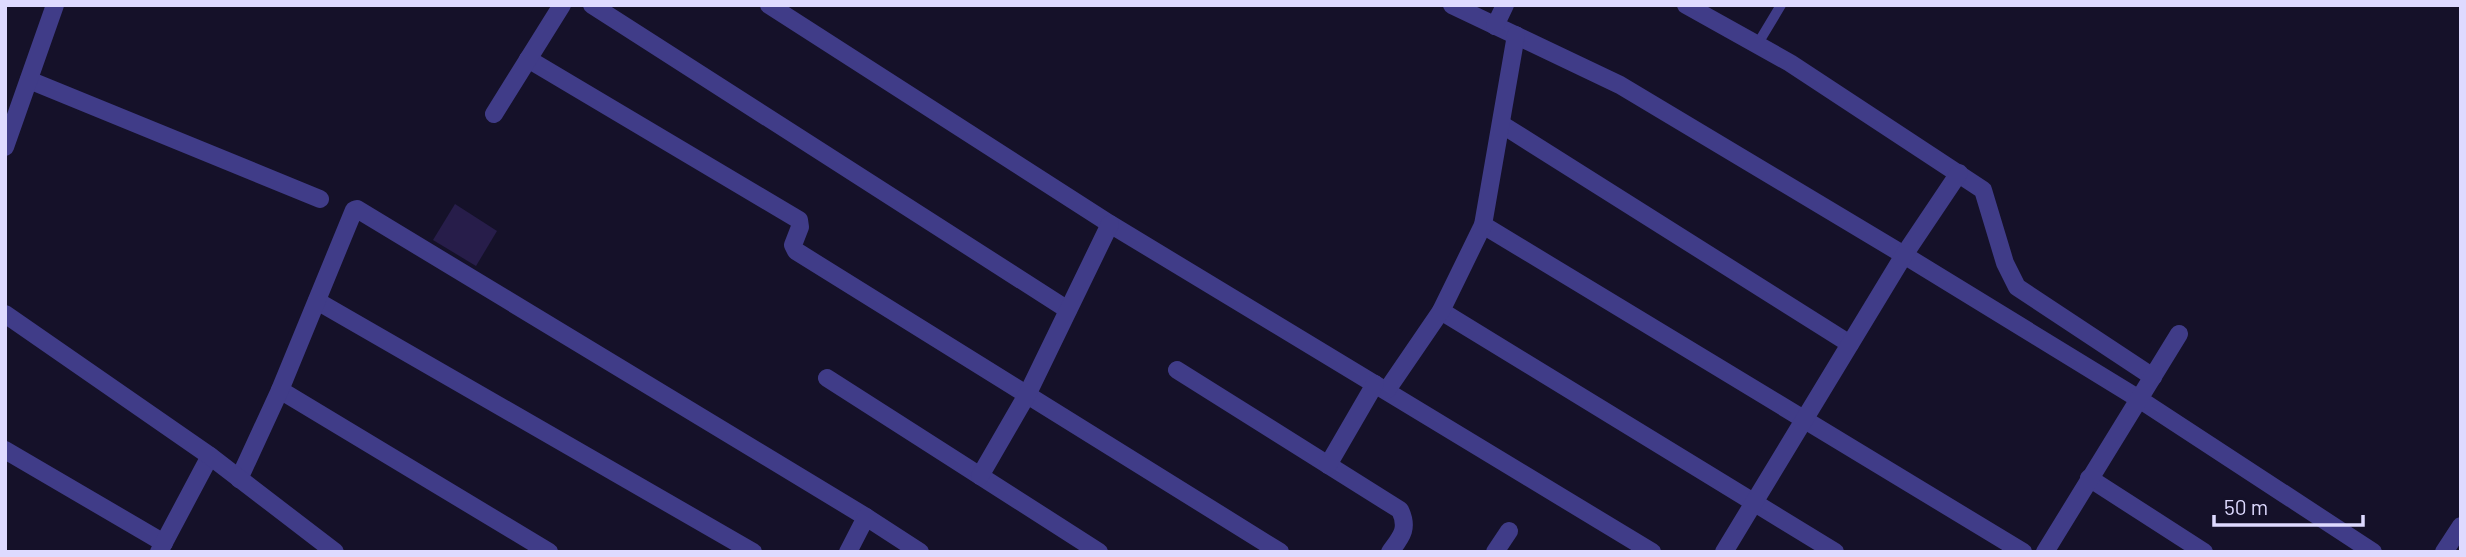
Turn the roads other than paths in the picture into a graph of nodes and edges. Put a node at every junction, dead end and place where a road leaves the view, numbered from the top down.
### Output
1 (55, 5) edge
2 (562, 5) edge
3 (592, 5) edge
4 (769, 5) edge
5 (1452, 5) edge
6 (1506, 5) edge
7 (1686, 5) edge
8 (1781, 5) edge
9 (1495, 26) junction
10 (1516, 36) junction
11 (1757, 45) junction
12 (528, 59) junction
13 (29, 80) junction
14 (494, 114) dead end
15 (1501, 124) junction
16 (5, 147) edge
17 (1959, 173) junction
18 (320, 200) dead end
19 (1110, 224) junction
20 (1483, 225) junction
21 (1904, 255) junction
22 (317, 301) junction
23 (1068, 310) junction
24 (1441, 311) junction
25 (5, 315) edge
26 (2179, 334) dead end
27 (1850, 344) junction
28 (1177, 370) dead end
29 (2153, 377) junction
30 (827, 378) dead end
31 (1381, 387) junction
32 (280, 390) junction
33 (1028, 393) junction
34 (2139, 399) junction
35 (1803, 419) junction
36 (5, 450) edge
37 (210, 456) junction
38 (1328, 465) junction
39 (979, 476) junction
40 (2089, 478) junction
41 (239, 479) junction
42 (1755, 502) junction
43 (866, 517) junction
44 (2461, 526) edge
45 (1509, 531) dead end
46 (161, 547) edge
47 (335, 552) edge
48 (549, 552) edge
49 (753, 552) edge
50 (848, 552) edge
51 (920, 552) edge
52 (1099, 552) edge
53 (1280, 552) edge
54 (1390, 552) edge
55 (1495, 552) edge
56 (1652, 552) edge
57 (1724, 552) edge
58 (1835, 552) edge
59 (2023, 552) edge
60 (2045, 552) edge
61 (2204, 552) edge
62 (2373, 552) edge
63 (2444, 552) edge

1 - 13 street
2 - 12 street
3 - 23 street
4 - 19 street
5 - 9 street
6 - 9 street
7 - 11 street
8 - 11 lane
9 - 10 street
10 - 15 street
10 - 21 street
11 - 17 street
12 - 14 street
12 - 33 street
13 - 16 street
13 - 18 street
15 - 20 street
15 - 27 street
17 - 21 street
17 - 29 street
19 - 23 street
19 - 31 street
20 - 24 street
20 - 35 street
21 - 27 street
21 - 34 street
22 - 32 street
22 - 43 street
22 - 49 street
23 - 33 street
24 - 31 street
24 - 42 street
25 - 37 street
26 - 29 street
27 - 35 street
28 - 38 street
29 - 34 street
30 - 39 street
31 - 38 street
31 - 56 street
32 - 41 street
32 - 48 street
33 - 39 street
33 - 53 street
34 - 40 street
34 - 62 street
35 - 42 street
35 - 59 street
36 - 46 street
37 - 41 street
37 - 46 street
38 - 54 street
39 - 52 street
40 - 60 street
40 - 61 street
41 - 47 street
42 - 57 street
42 - 58 street
43 - 50 street
43 - 51 street
44 - 63 street
45 - 55 street

